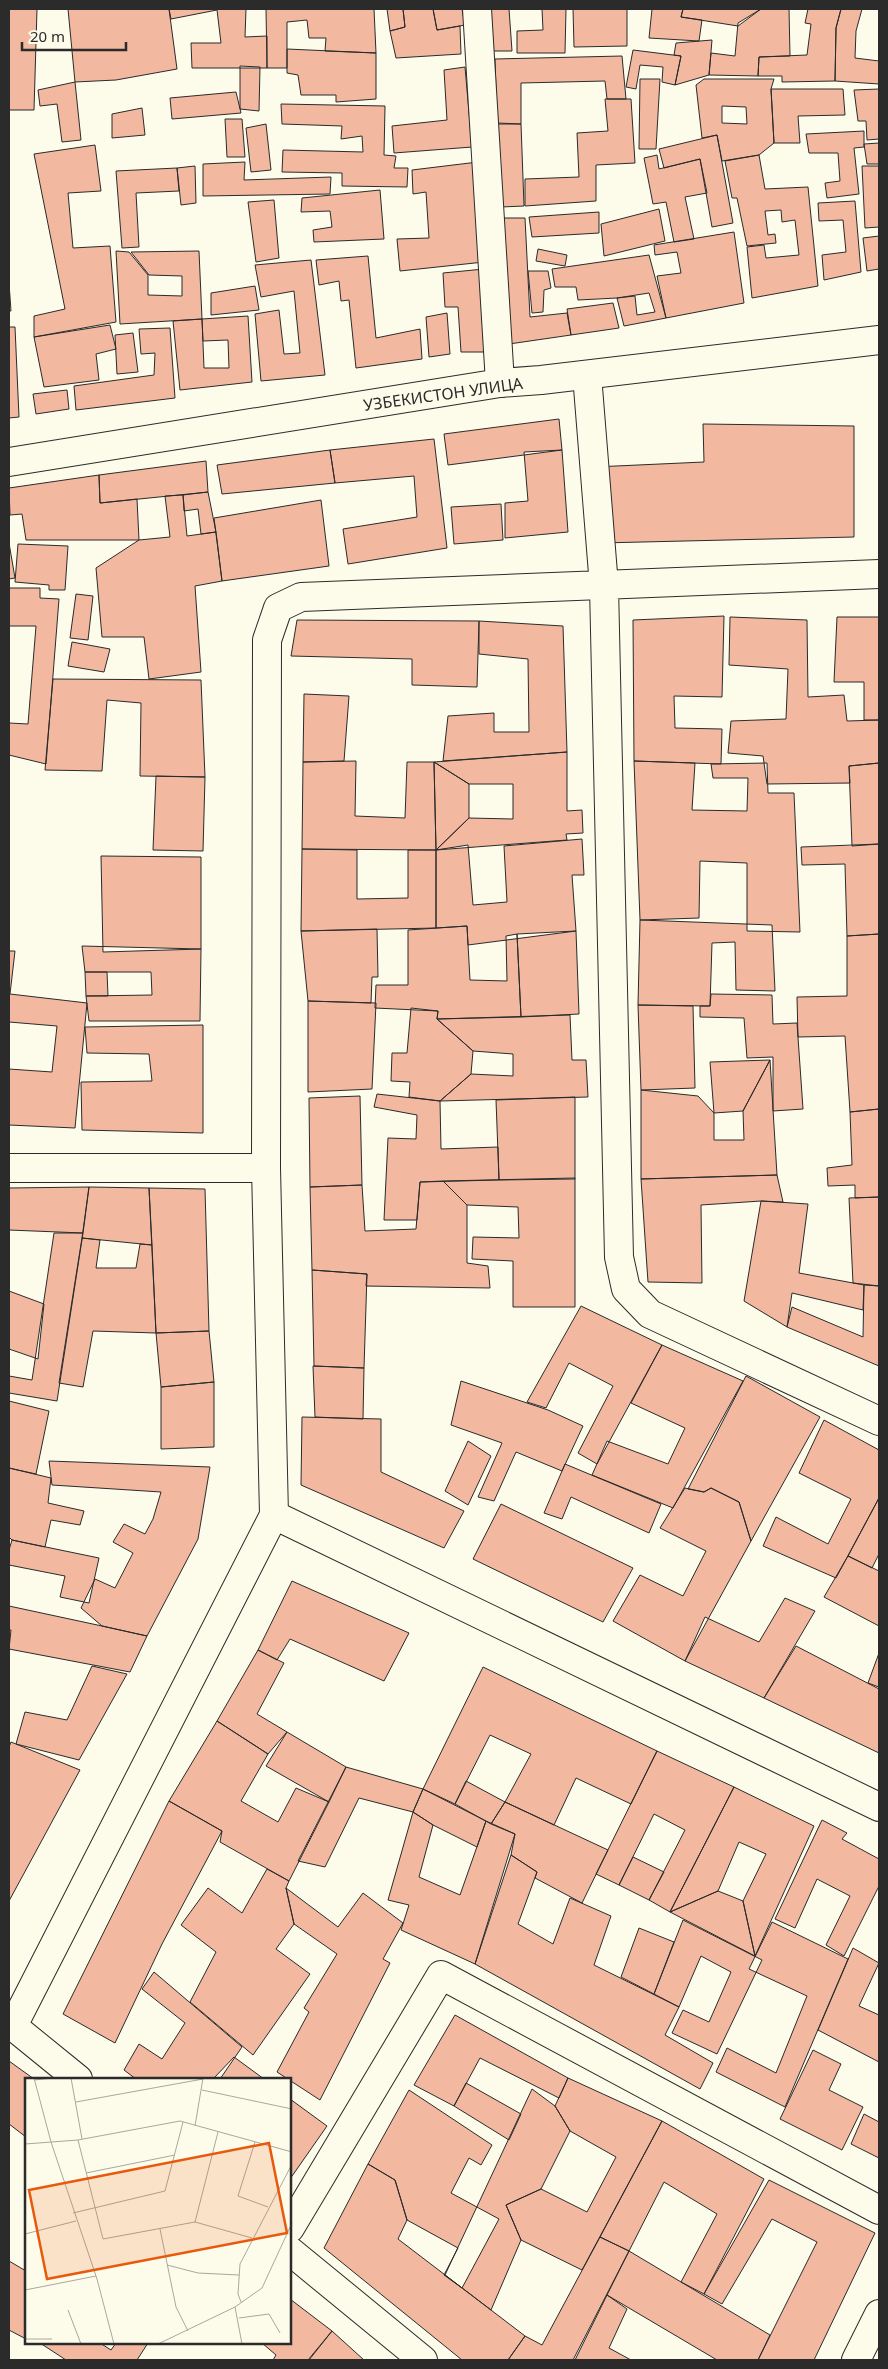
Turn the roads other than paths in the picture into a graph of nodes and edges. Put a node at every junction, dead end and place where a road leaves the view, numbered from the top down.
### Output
1 (477, 9) edge
2 (879, 340) edge
3 (586, 375) junction
4 (500, 383) junction
5 (9, 462) edge
6 (879, 574) edge
7 (604, 586) junction
8 (9, 1168) edge
9 (266, 1168) junction
10 (879, 1421) edge
11 (274, 1515) junction
12 (879, 1808) edge
13 (11, 2025) edge
14 (77, 2078) edge
15 (879, 2210) edge
16 (291, 2226) edge
17 (291, 2252) edge
18 (879, 2314) edge
19 (423, 2360) edge
20 (856, 2360) edge

1 - 4 street
2 - 3 street, УЗБЕКИСТОН УЛИЦА
3 - 4 street, УЗБЕКИСТОН УЛИЦА
3 - 7 street
4 - 5 street, УЗБЕКИСТОН УЛИЦА
6 - 7 street
7 - 9 street
7 - 10 street
8 - 9 street
9 - 11 street
11 - 12 street
11 - 13 street
13 - 14 street
15 - 16 street
17 - 19 street
18 - 20 street

